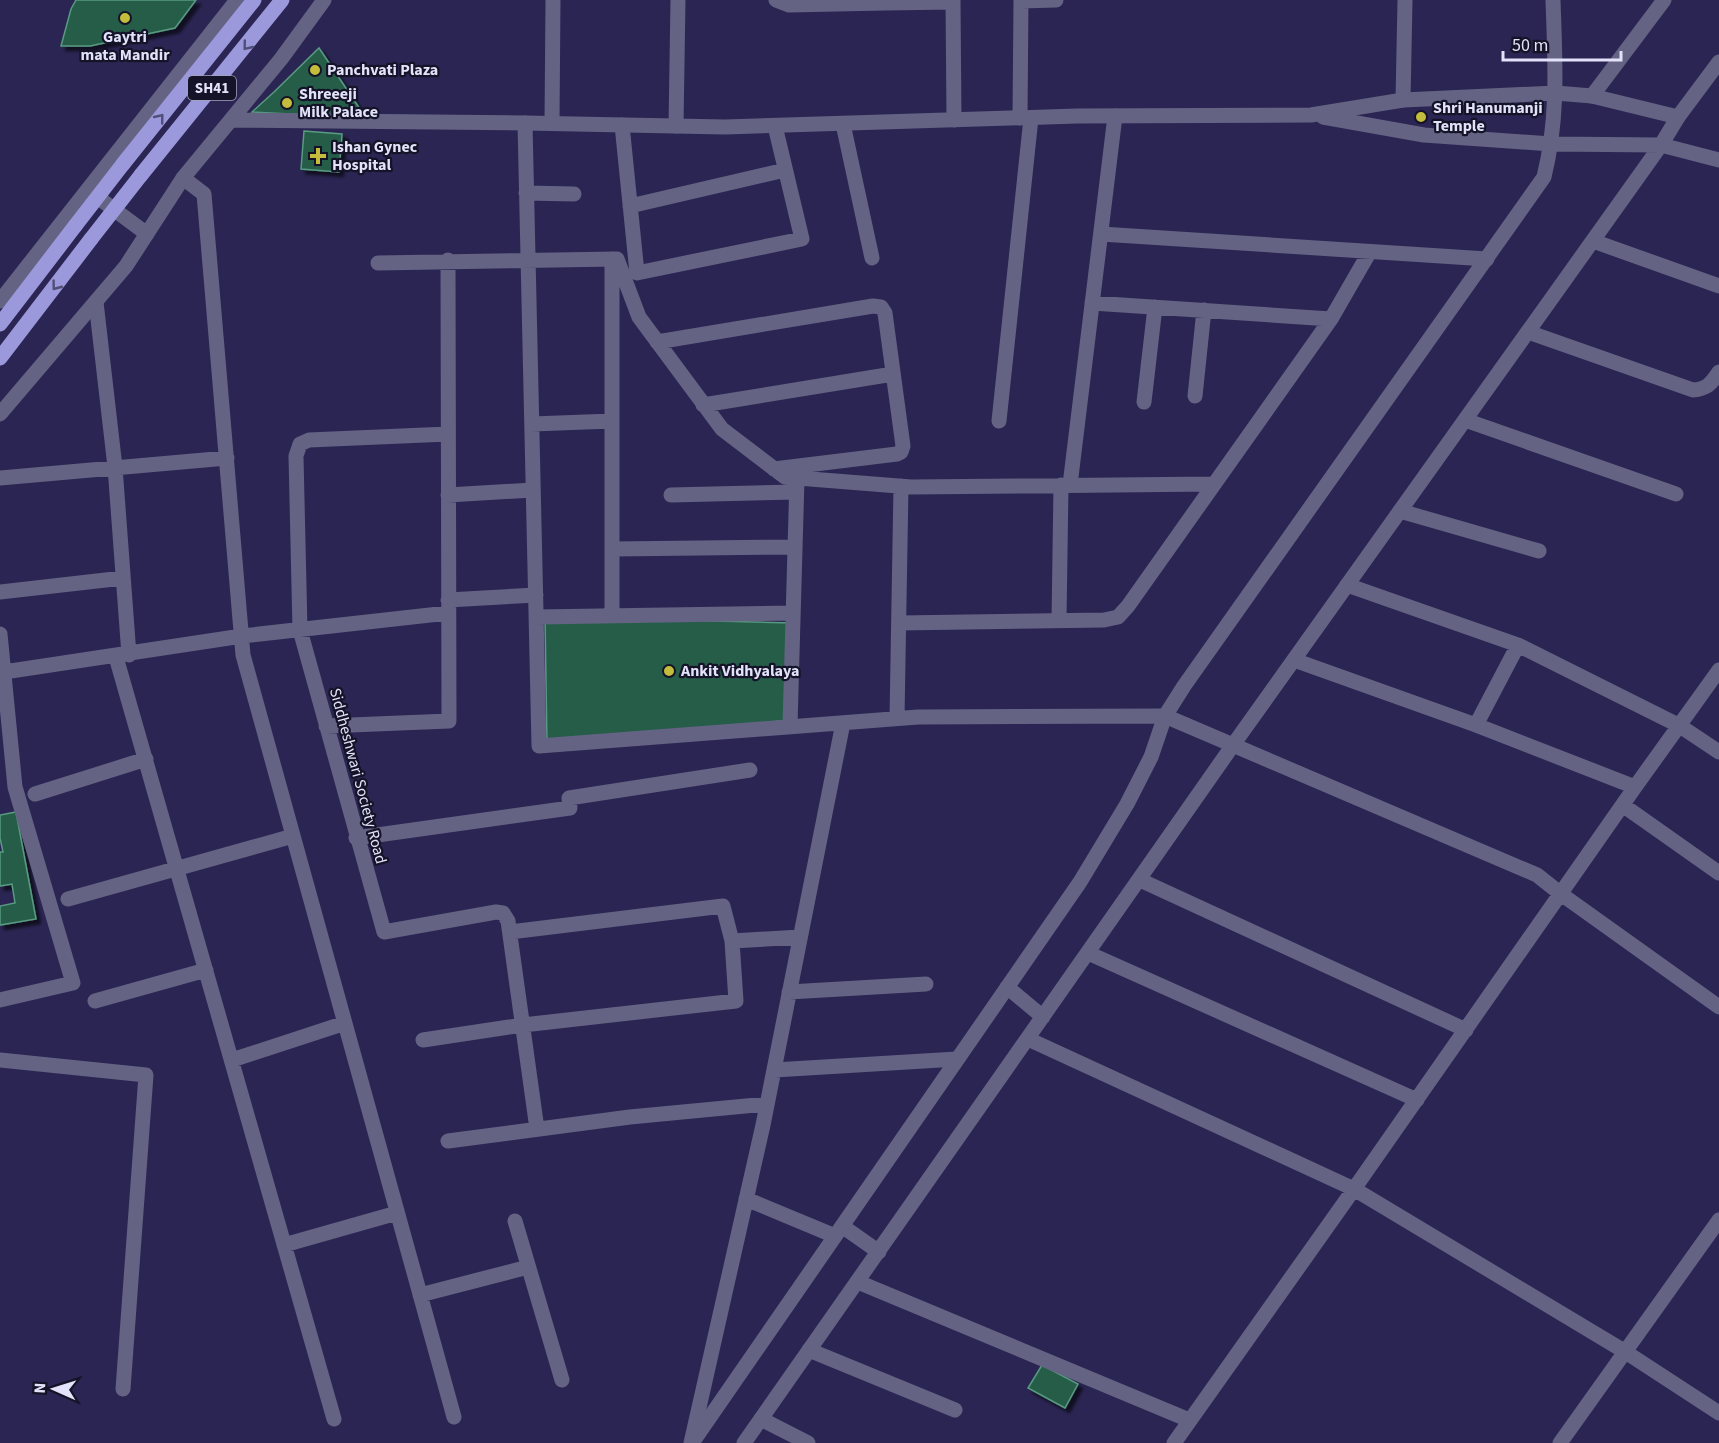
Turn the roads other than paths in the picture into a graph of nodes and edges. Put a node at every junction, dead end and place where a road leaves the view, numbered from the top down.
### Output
1 (237, 0) edge
2 (254, 0) edge
3 (282, 0) edge
4 (324, 0) edge
5 (553, 0) edge
6 (678, 0) edge
7 (776, 0) edge
8 (1021, 0) edge
9 (1056, 0) edge
10 (1405, 0) edge
11 (1553, 0) edge
12 (1664, 0) edge
13 (953, 1) edge
14 (885, 2) edge
15 (1719, 62) edge
16 (1556, 93) junction
17 (1592, 96) junction
18 (1403, 100) junction
19 (1311, 115) junction
20 (1115, 116) junction
21 (1678, 117) junction
22 (1026, 118) junction
23 (231, 120) junction
24 (954, 120) junction
25 (525, 123) junction
26 (552, 123) junction
27 (843, 124) junction
28 (622, 125) junction
29 (676, 126) junction
30 (775, 126) junction
31 (1551, 144) junction
32 (1661, 145) junction
33 (1719, 160) edge
34 (785, 170) junction
35 (183, 178) junction
36 (88, 190) junction
37 (526, 193) junction
38 (574, 194) dead end
39 (630, 206) junction
40 (147, 234) junction
41 (1101, 234) junction
42 (1593, 241) junction
43 (1369, 253) junction
44 (872, 258) dead end
45 (528, 259) junction
46 (612, 259) junction
47 (448, 260) junction
48 (1487, 260) junction
49 (378, 263) dead end
50 (1719, 286) edge
51 (0, 301) edge
52 (96, 302) junction
53 (1092, 303) junction
54 (1155, 307) junction
55 (1204, 310) junction
56 (1331, 319) junction
57 (0, 324) edge
58 (1528, 332) junction
59 (657, 342) junction
60 (0, 358) edge
61 (1719, 372) edge
62 (893, 374) junction
63 (1195, 396) dead end
64 (1144, 402) dead end
65 (703, 405) junction
66 (0, 414) edge
67 (1465, 420) junction
68 (612, 421) junction
69 (999, 421) dead end
70 (532, 424) junction
71 (448, 434) junction
72 (227, 458) junction
73 (115, 467) junction
74 (774, 469) junction
75 (0, 478) edge
76 (1213, 484) junction
77 (796, 485) junction
78 (1066, 485) junction
79 (901, 486) junction
80 (533, 490) junction
81 (1676, 494) dead end
82 (448, 495) junction
83 (671, 495) dead end
84 (1400, 511) junction
85 (795, 547) junction
86 (612, 549) junction
87 (1539, 552) dead end
88 (123, 578) junction
89 (1347, 585) junction
90 (0, 592) edge
91 (536, 595) junction
92 (448, 606) junction
93 (793, 613) junction
94 (612, 616) junction
95 (536, 617) junction
96 (1059, 621) junction
97 (899, 623) junction
98 (300, 630) junction
99 (0, 634) edge
100 (242, 636) junction
101 (1518, 645) junction
102 (123, 656) junction
103 (1294, 660) junction
104 (1719, 670) edge
105 (4, 672) junction
106 (1166, 716) junction
107 (897, 718) junction
108 (843, 723) junction
109 (1476, 725) junction
110 (326, 726) junction
111 (790, 726) junction
112 (1680, 726) junction
113 (1233, 745) junction
114 (1719, 752) edge
115 (146, 759) junction
116 (750, 770) dead end
117 (1635, 787) junction
118 (35, 794) dead end
119 (1624, 806) junction
120 (293, 836) junction
121 (356, 838) junction
122 (177, 869) junction
123 (1719, 873) edge
124 (1140, 880) junction
125 (1561, 894) junction
126 (69, 900) dead end
127 (510, 932) junction
128 (800, 937) junction
129 (732, 941) junction
130 (1088, 953) junction
131 (206, 970) junction
132 (926, 984) dead end
133 (1007, 987) junction
134 (789, 992) junction
135 (0, 1000) edge
136 (95, 1000) dead end
137 (1719, 1007) edge
138 (1043, 1017) junction
139 (345, 1023) junction
140 (523, 1025) junction
141 (1466, 1030) junction
142 (1028, 1039) junction
143 (423, 1040) dead end
144 (957, 1059) junction
145 (0, 1060) edge
146 (231, 1060) junction
147 (774, 1070) junction
148 (1417, 1100) junction
149 (767, 1104) junction
150 (537, 1129) junction
151 (448, 1141) dead end
152 (1354, 1189) junction
153 (746, 1199) junction
154 (397, 1213) junction
155 (1719, 1220) edge
156 (515, 1221) dead end
157 (839, 1231) junction
158 (284, 1245) junction
159 (879, 1252) junction
160 (528, 1267) junction
161 (858, 1282) junction
162 (420, 1295) junction
163 (809, 1350) junction
164 (1624, 1352) junction
165 (562, 1380) dead end
166 (123, 1389) dead end
167 (954, 1410) dead end
168 (1719, 1413) edge
169 (454, 1417) dead end
170 (334, 1419) dead end
171 (761, 1419) junction
172 (1189, 1420) junction
173 (692, 1443) edge
174 (744, 1443) edge
175 (808, 1443) edge
176 (1174, 1443) edge
177 (1560, 1443) edge

1 - 36 street
57 -> 2 main road, SH41, bridge
3 -> 60 main road, SH41, bridge
4 - 23 street
5 - 26 street
6 - 29 street
7 - 14 street
8 - 9 street
8 - 22 street
10 - 18 street
11 - 16 street
12 - 17 street
13 - 14 street
13 - 24 street
15 - 21 street
16 - 17 street
16 - 18 street
16 - 31 street
17 - 21 street
18 - 19 street
19 - 20 street
19 - 31 street
20 - 22 street
20 - 41 street
21 - 32 street
22 - 24 street
22 - 69 street
23 - 25 street
23 - 35 street
24 - 27 street
25 - 26 street
25 - 37 street
26 - 28 street
27 - 30 street
27 - 44 street
28 - 29 street
28 - 39 street
29 - 30 street
30 - 34 street
31 - 32 street
31 - 48 street
32 - 33 street
32 - 42 street
34 - 39 street
34 - 39 street
35 - 40 street
35 - 72 street
36 - 40 street
36 - 51 street
37 - 38 street
37 - 45 street
40 - 52 street
41 - 43 street
41 - 53 street
42 - 50 street
42 - 58 street
43 - 48 street
43 - 56 street
45 - 46 street
45 - 47 street
45 - 70 street
46 - 59 street
46 - 68 street
47 - 49 street
47 - 71 street
48 - 106 street
52 - 66 street
52 - 73 street
53 - 54 street
53 - 78 street
54 - 55 street
54 - 64 street
55 - 56 street
55 - 63 street
56 - 76 street
58 - 61 street
58 - 67 street
59 - 62 street
59 - 65 street
62 - 65 street
62 - 74 street
65 - 74 street
67 - 81 street
67 - 84 street
68 - 70 street
68 - 86 street
70 - 80 street
71 - 82 street
71 - 98 street, Siddheshwari Society Road
72 - 73 street
72 - 100 street
73 - 75 street
73 - 88 street
74 - 77 street
76 - 78 street
76 - 96 street
77 - 79 street
77 - 83 street
77 - 85 street
78 - 79 street
78 - 96 street
79 - 97 street
80 - 82 street
80 - 91 street
82 - 92 street
84 - 87 street
84 - 89 street
85 - 86 street
85 - 93 street
86 - 94 street
88 - 90 street
88 - 102 street
89 - 101 street
89 - 103 street
91 - 92 street
91 - 95 street
92 - 98 street
92 - 110 street
93 - 94 street
93 - 111 street
94 - 95 street
95 - 111 street
96 - 97 street
97 - 107 street
98 - 100 street
98 - 110 street, Siddheshwari Society Road
99 - 105 street
100 - 102 street
100 - 120 street
101 - 109 street
101 - 112 street
102 - 105 street
102 - 115 street
103 - 109 street
103 - 113 street
104 - 112 street
105 - 135 street
106 - 107 street
106 - 113 street
106 - 133 street
107 - 108 street
108 - 111 street
108 - 128 street
109 - 117 street
110 - 121 street, Siddheshwari Society Road
112 - 114 street
112 - 117 street
113 - 124 street
113 - 125 street
115 - 118 street
115 - 122 street
116 - 121 street
117 - 119 street
119 - 123 street
119 - 125 street
120 - 122 street
120 - 139 street
121 - 127 street, Siddheshwari Society Road
122 - 126 street
122 - 131 street
124 - 130 street
124 - 141 street
125 - 137 street
125 - 141 street
127 - 129 street
127 - 140 street
128 - 129 street
128 - 134 street
129 - 140 street
130 - 138 street
130 - 148 street
131 - 136 street
131 - 146 street
132 - 134 street
133 - 138 street
133 - 144 street
134 - 147 street
138 - 142 street
139 - 146 street
139 - 154 street
140 - 143 street
140 - 150 street
141 - 148 street
142 - 152 street
142 - 159 street
144 - 147 street
144 - 157 street
145 - 166 street
146 - 158 street
147 - 149 street
148 - 152 street
149 - 150 street
149 - 153 street
150 - 151 street
152 - 164 street
152 - 172 street
153 - 157 street
153 - 173 street
154 - 158 street
154 - 162 street
155 - 164 street
156 - 160 street
157 - 159 street
157 - 173 street
158 - 170 street
159 - 161 street
160 - 162 street
160 - 165 street
161 - 163 street
161 - 172 street
162 - 169 street
163 - 167 street
163 - 171 street
164 - 168 street
164 - 177 street
171 - 174 street
171 - 175 street
172 - 176 street

